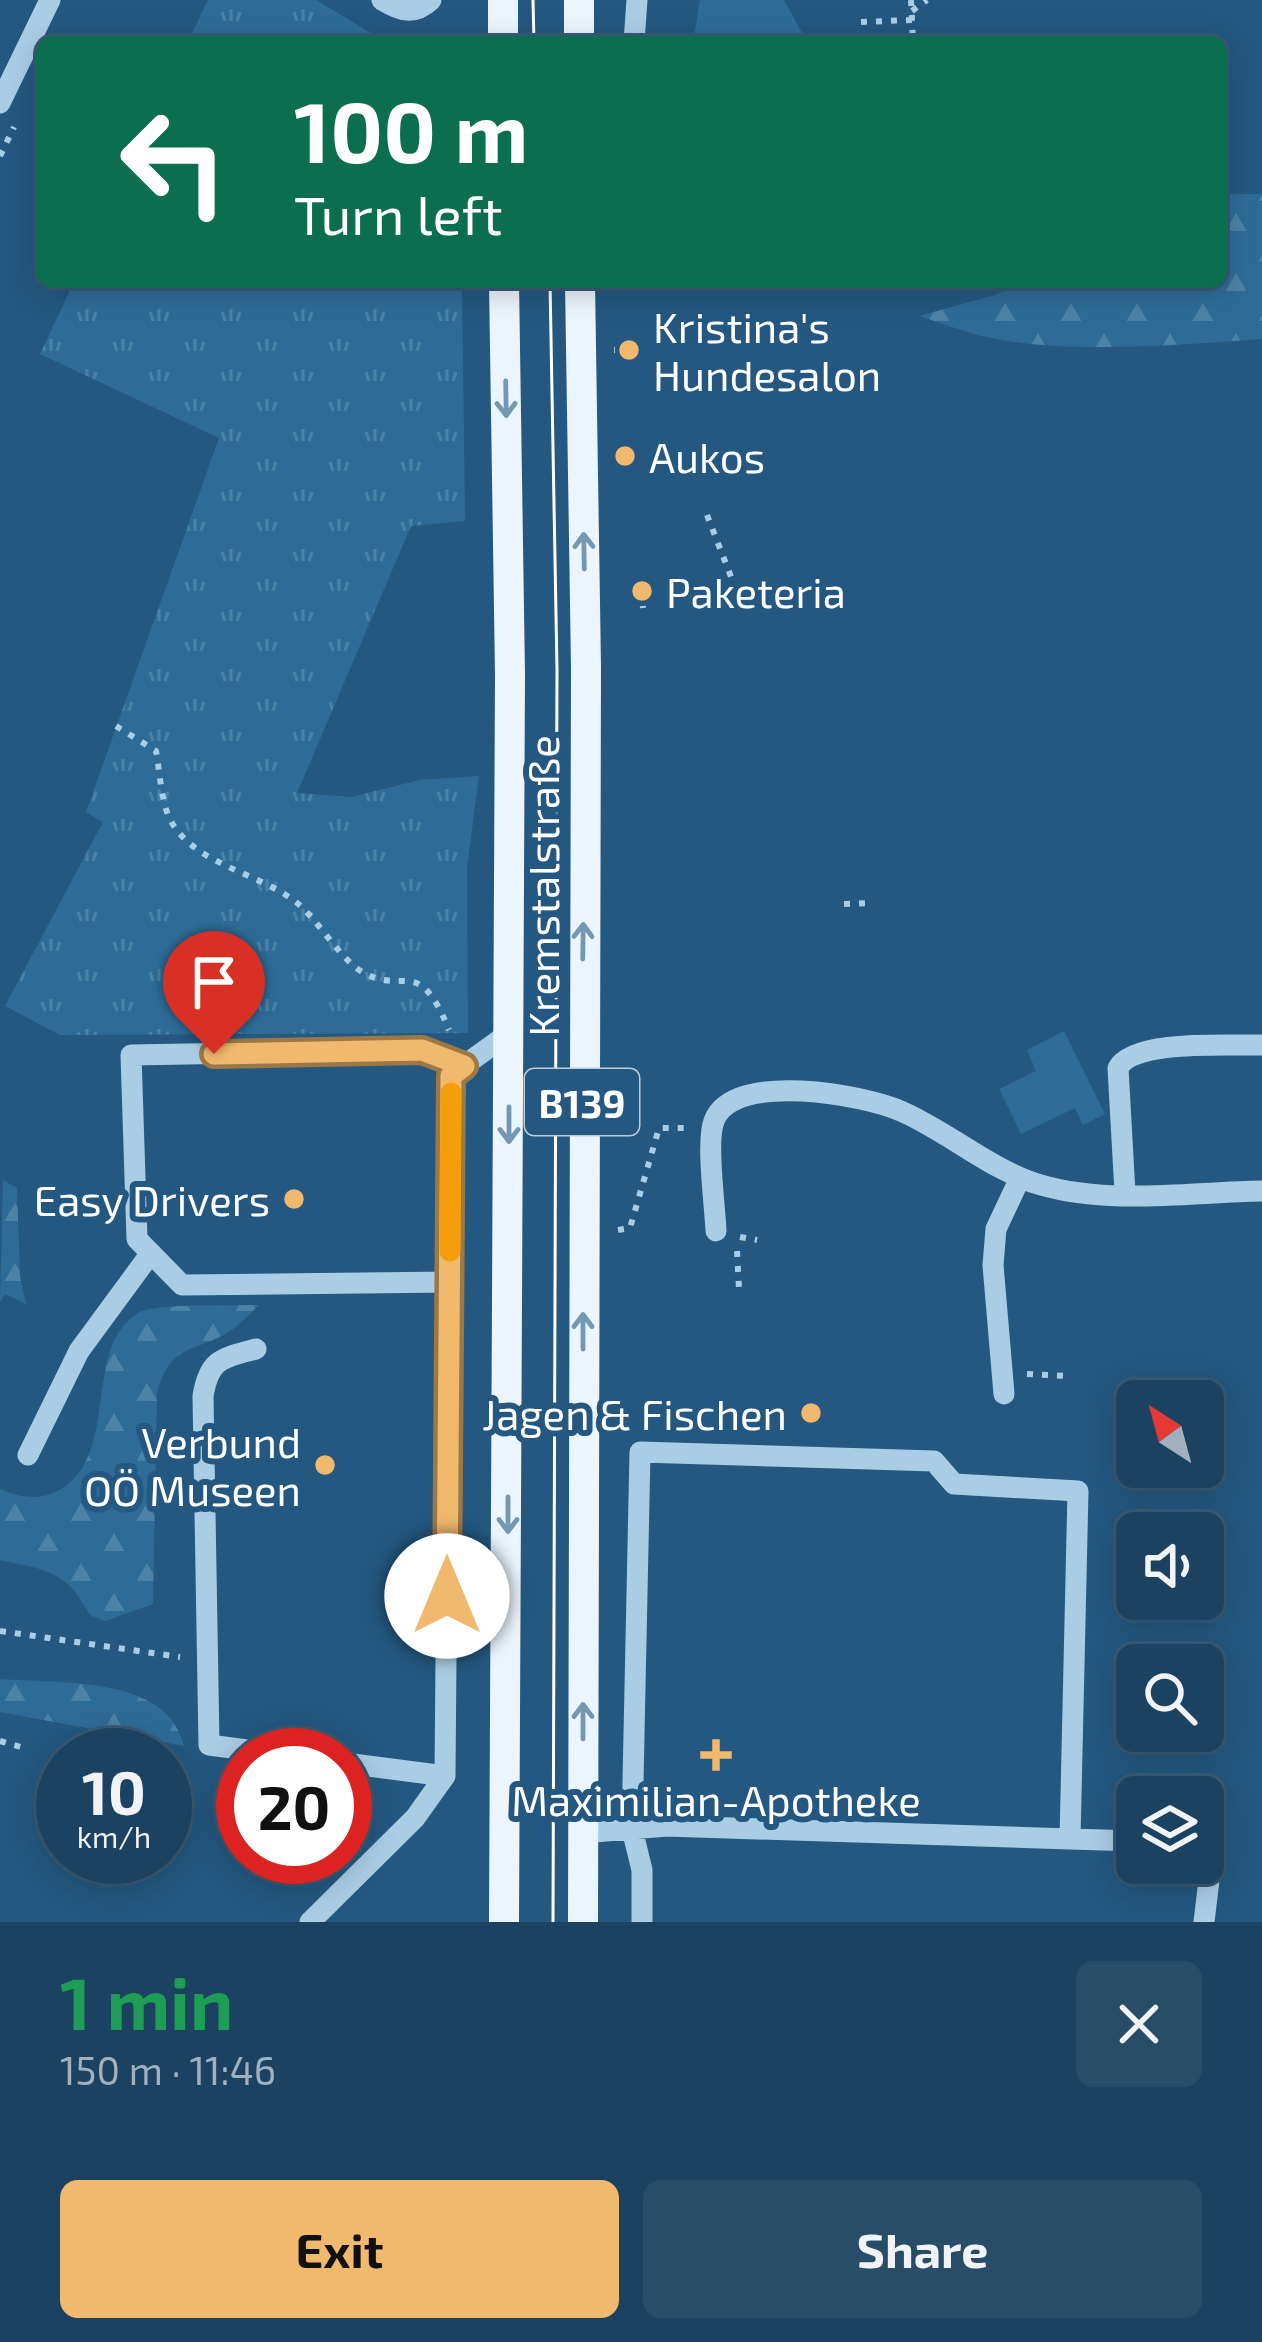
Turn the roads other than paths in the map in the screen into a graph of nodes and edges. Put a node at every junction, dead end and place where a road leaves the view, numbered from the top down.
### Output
1 (50, 0) edge
2 (382, 0) edge
3 (431, 0) edge
4 (502, 0) edge
5 (579, 0) edge
6 (638, 0) edge
7 (502, 36) edge
8 (579, 36) edge
9 (635, 36) edge
10 (0, 103) edge
11 (504, 288) edge
12 (580, 288) edge
13 (509, 1033) junction
14 (1262, 1045) edge
15 (464, 1066) junction
16 (1020, 1178) junction
17 (1262, 1191) edge
18 (1125, 1193) junction
19 (716, 1231) dead end
20 (151, 1253) junction
21 (449, 1282) junction
22 (256, 1349) dead end
23 (1004, 1394) dead end
24 (28, 1455) dead end
25 (216, 1746) edge
26 (372, 1769) edge
27 (440, 1785) junction
28 (632, 1829) junction
29 (582, 1834) junction
30 (1070, 1839) junction
31 (1116, 1840) edge
32 (1209, 1884) edge
33 (310, 1922) edge
34 (504, 1922) edge
35 (583, 1922) edge
36 (642, 1922) edge
37 (1204, 1922) edge

1 - 10 street
2 - 3 street
4 - 7 main road
5 - 8 main road
6 - 9 street
11 -> 13 main road, Kremstalstraße / B139
29 -> 12 main road, Kremstalstraße / B139
13 - 15 street
13 -> 34 main road, Kremstalstraße / B139
14 - 18 street
15 - 20 street
15 - 21 street
16 - 18 street
16 - 19 street
16 - 23 street
17 - 18 street
20 - 21 street
20 - 24 street
21 - 27 street
22 - 25 street
26 - 27 street
27 - 33 street
28 - 29 street
28 - 30 street
28 - 30 street
28 - 36 street
29 - 35 main road, Kremstalstraße / B139
30 - 31 street
32 - 37 street

